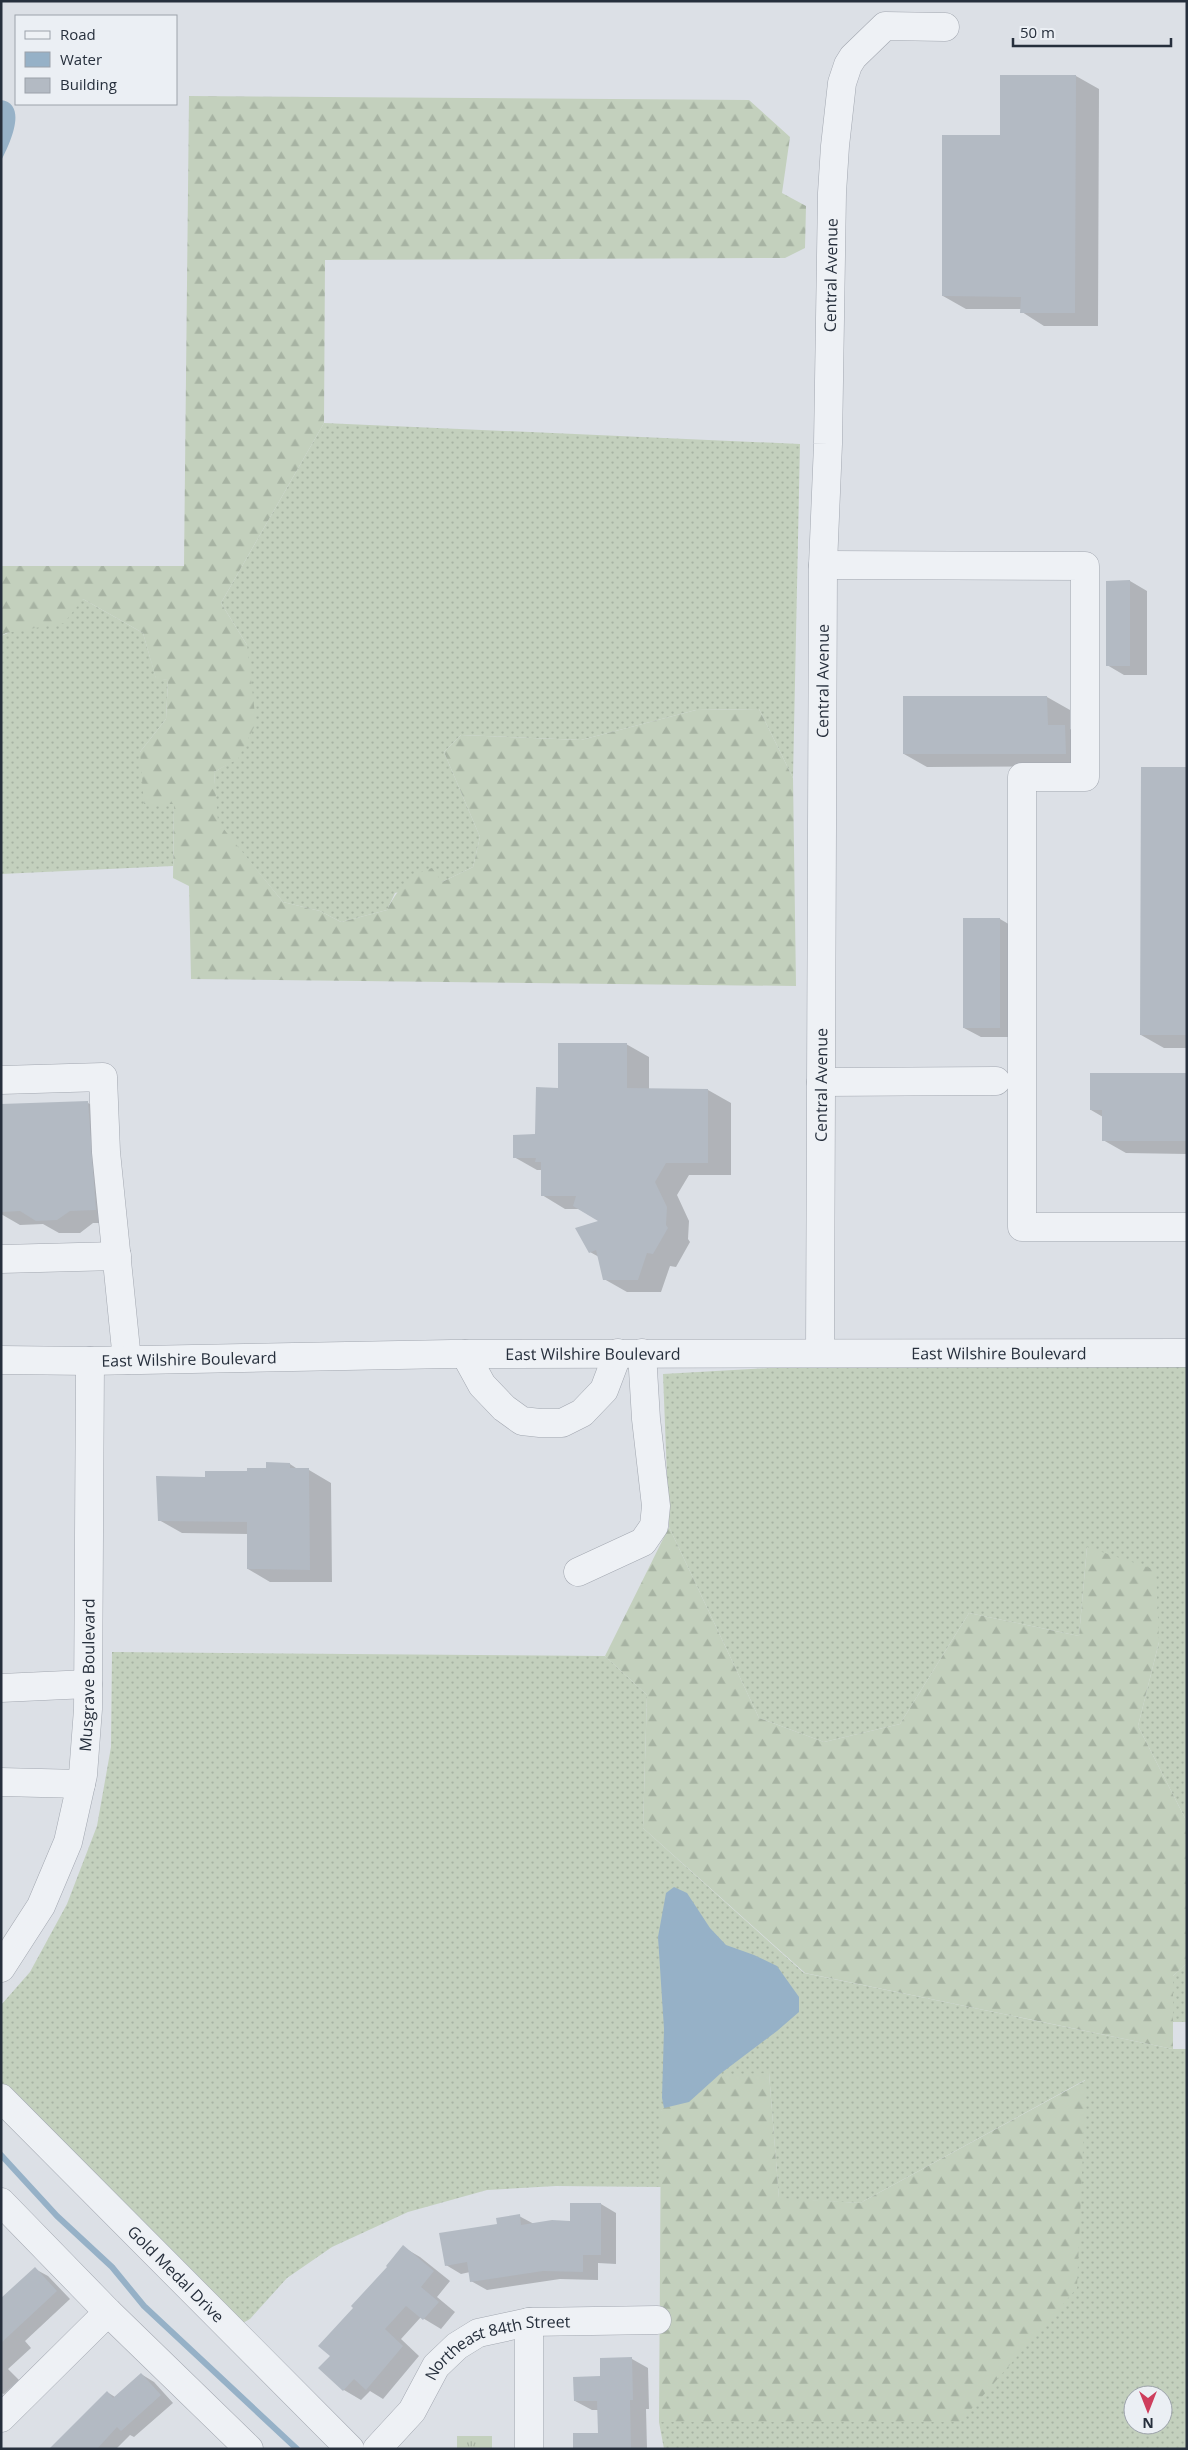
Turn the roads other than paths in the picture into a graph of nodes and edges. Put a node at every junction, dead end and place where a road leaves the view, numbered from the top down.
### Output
1 (945, 27) dead end
2 (823, 565) junction
3 (1, 1080) edge
4 (996, 1081) dead end
5 (821, 1082) junction
6 (1187, 1227) edge
7 (116, 1256) junction
8 (1, 1259) edge
9 (820, 1352) junction
10 (630, 1353) junction
11 (1187, 1353) edge
12 (465, 1354) junction
13 (1, 1360) edge
14 (127, 1360) junction
15 (90, 1361) junction
16 (578, 1572) dead end
17 (88, 1684) junction
18 (1, 1688) edge
19 (1, 1782) edge
20 (81, 1784) junction
21 (1, 1968) edge
22 (1, 2098) edge
23 (1, 2202) edge
24 (108, 2312) junction
25 (657, 2320) dead end
26 (529, 2322) junction
27 (1, 2418) edge
28 (248, 2449) edge
29 (350, 2449) edge
30 (378, 2449) edge
31 (530, 2449) edge

1 - 2 street, Central Avenue
2 - 5 street, Central Avenue
2 - 6 street
3 - 7 street
4 - 5 street
5 - 9 street, Central Avenue
7 - 8 street
7 - 14 street
9 - 10 street, East Wilshire Boulevard
9 - 11 street, East Wilshire Boulevard
10 - 12 street, East Wilshire Boulevard
10 - 12 street
10 - 16 street
12 - 14 street, East Wilshire Boulevard
13 - 15 street, East Wilshire Boulevard
14 - 15 street, East Wilshire Boulevard
15 - 17 street, Musgrave Boulevard
17 - 18 street
17 - 20 street, Musgrave Boulevard
19 - 20 street
20 - 21 street, Musgrave Boulevard
22 - 29 street, Gold Medal Drive
23 - 24 street
24 - 27 street
24 - 28 street
25 - 26 street, Northeast 84th Street
26 - 30 street, Northeast 84th Street
26 - 31 street

